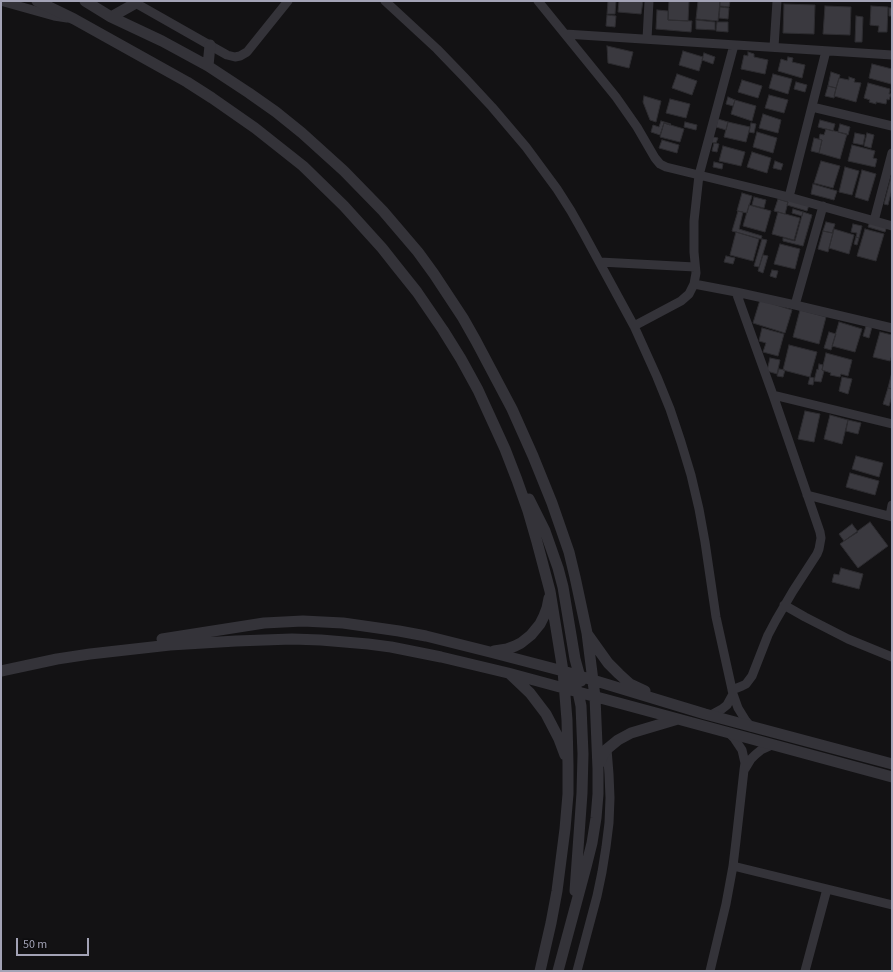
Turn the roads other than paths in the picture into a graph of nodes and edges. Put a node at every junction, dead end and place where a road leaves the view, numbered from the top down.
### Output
1 (1, 1) edge
2 (36, 1) edge
3 (55, 1) edge
4 (86, 1) edge
5 (288, 1) edge
6 (385, 1) edge
7 (538, 1) edge
8 (649, 1) edge
9 (777, 1) edge
10 (134, 2) edge
11 (111, 17) junction
12 (74, 18) junction
13 (565, 34) junction
14 (646, 39) junction
15 (210, 45) junction
16 (734, 45) junction
17 (774, 47) junction
18 (826, 51) junction
19 (892, 55) edge
20 (208, 66) junction
21 (812, 107) junction
22 (892, 126) edge
23 (892, 153) edge
24 (699, 175) junction
25 (789, 197) junction
26 (823, 206) junction
27 (874, 221) junction
28 (892, 226) edge
29 (600, 262) junction
30 (695, 267) junction
31 (694, 284) junction
32 (736, 292) junction
33 (795, 305) junction
34 (634, 326) junction
35 (892, 328) edge
36 (773, 395) junction
37 (892, 424) edge
38 (517, 480) junction
39 (807, 495) junction
40 (892, 505) edge
41 (891, 516) edge
42 (550, 591) junction
43 (784, 605) junction
44 (587, 633) junction
45 (105, 652) junction
46 (490, 652) junction
47 (892, 657) edge
48 (1, 671) edge
49 (563, 671) junction
50 (508, 673) junction
51 (579, 676) junction
52 (593, 680) junction
53 (564, 688) junction
54 (578, 692) junction
55 (733, 692) junction
56 (595, 697) junction
57 (662, 701) junction
58 (711, 715) junction
59 (678, 719) junction
60 (751, 727) junction
61 (730, 733) junction
62 (772, 745) junction
63 (607, 749) junction
64 (892, 764) edge
65 (568, 765) junction
66 (598, 769) junction
67 (744, 770) junction
68 (892, 777) edge
69 (733, 866) junction
70 (827, 889) junction
71 (892, 905) edge
72 (574, 910) junction
73 (540, 971) edge
74 (558, 971) edge
75 (577, 971) edge
76 (710, 971) edge
77 (805, 971) edge

1 - 12 street
2 - 12 street
3 - 12 street
4 - 11 street
5 - 15 street
6 - 29 street
7 - 13 street
8 - 14 street
9 - 17 street
10 - 11 street
10 - 15 street
11 - 20 street
12 - 38 street
13 - 14 street
13 - 24 street
14 - 16 street
15 - 20 street
16 - 17 street
16 - 24 street
17 - 18 street
18 - 19 street
18 - 21 street
20 - 44 street
21 - 22 street
21 - 25 street
23 - 27 street
24 - 25 street
24 - 30 street
25 - 26 street
26 - 27 street
26 - 33 street
27 - 28 street
29 - 30 street
29 - 34 street
30 - 31 street
31 - 32 street
31 - 34 street
32 - 33 street
32 - 36 street
33 - 35 street
34 - 55 street
36 - 37 street
36 - 39 street
38 - 42 street
38 - 51 street
39 - 41 street
39 - 43 street
40 - 41 street
42 - 46 street
42 - 49 street
43 - 47 street
43 - 55 street
44 - 52 street
44 - 57 street
45 - 46 street
45 - 48 street
45 - 50 street
46 - 49 street
49 - 51 street
49 - 53 street
49 - 54 street
50 - 53 street
50 - 65 street
51 - 52 street
51 - 56 street
52 - 56 street
52 - 57 street
53 - 54 street
53 - 65 street
54 - 56 street
54 - 72 street
55 - 58 street
55 - 60 street
56 - 59 street
56 - 66 street
57 - 58 street
58 - 60 street
59 - 61 street
59 - 63 street
60 - 64 street
61 - 62 street
61 - 67 street
62 - 67 street
62 - 68 street
63 - 66 street
63 - 75 street
65 - 73 street
66 - 72 street
67 - 69 street
69 - 70 street
69 - 76 street
70 - 71 street
70 - 77 street
72 - 74 street

